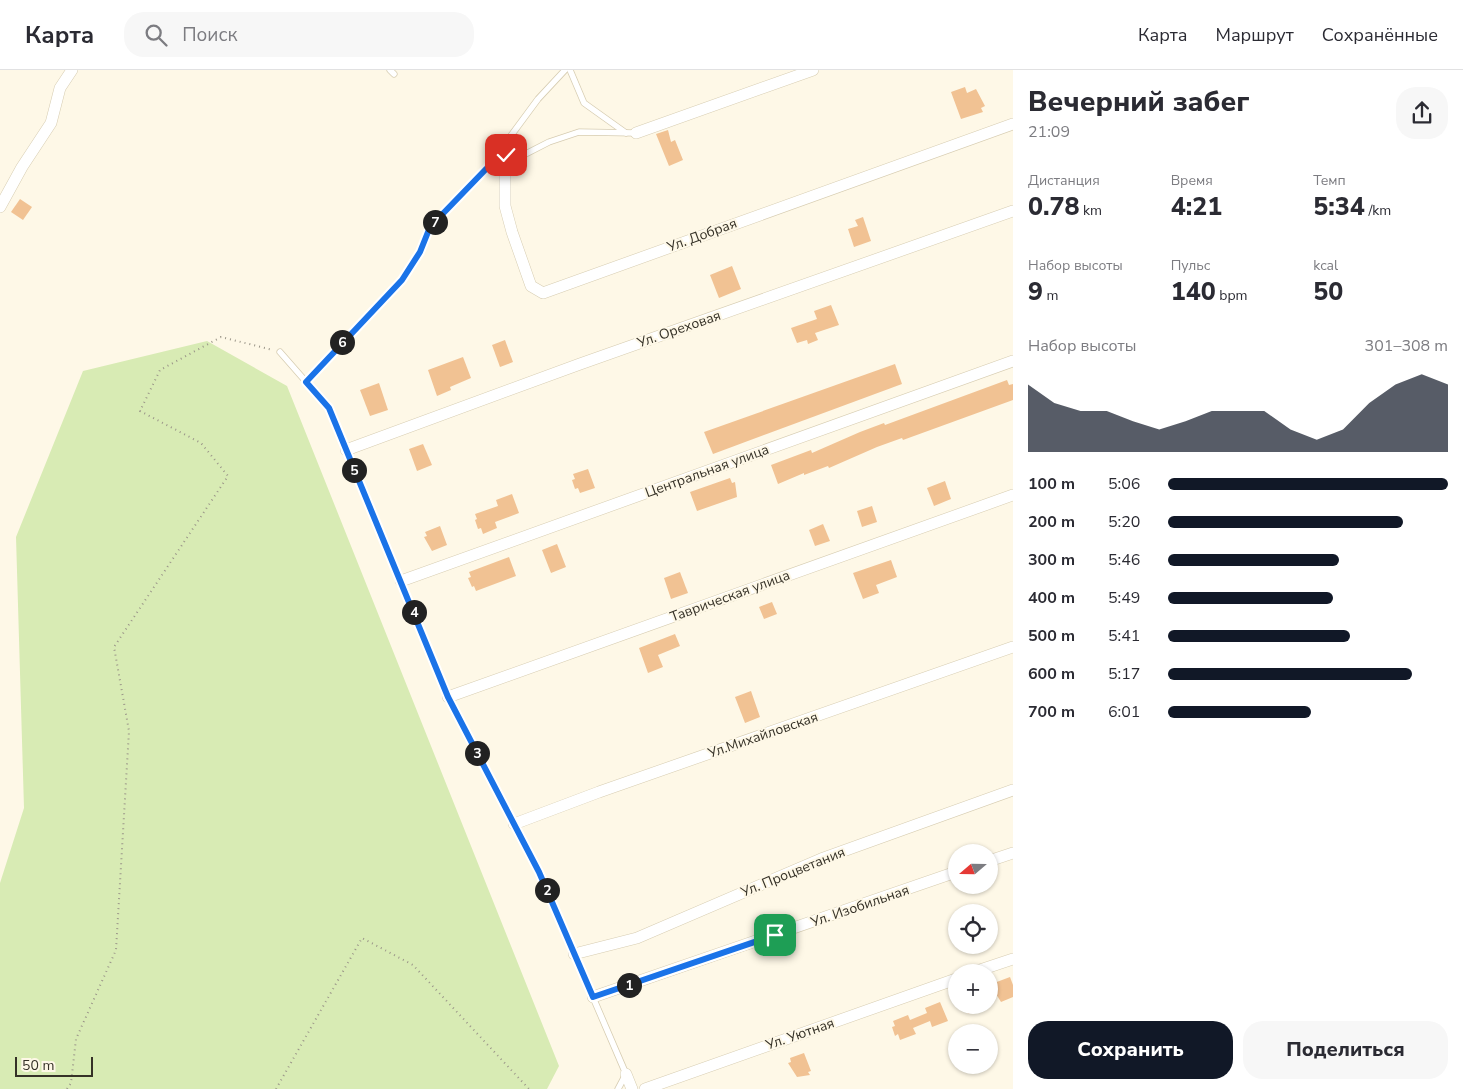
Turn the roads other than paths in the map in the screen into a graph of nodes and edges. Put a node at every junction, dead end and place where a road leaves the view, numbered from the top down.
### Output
1 (72, 70) edge
2 (565, 70) edge
3 (570, 70) edge
4 (813, 70) edge
5 (1013, 124) edge
6 (631, 133) junction
7 (505, 144) junction
8 (506, 164) junction
9 (0, 206) edge
10 (1013, 211) edge
11 (280, 352) road end
12 (1013, 361) edge
13 (306, 382) junction
14 (346, 450) junction
15 (1013, 495) edge
16 (401, 581) junction
17 (1013, 647) edge
18 (448, 697) junction
19 (1013, 790) edge
20 (514, 824) junction
21 (1013, 853) edge
22 (998, 858) edge
23 (948, 875) edge
24 (574, 954) junction
25 (1013, 959) edge
26 (998, 964) edge
27 (948, 982) edge
28 (593, 997) junction
29 (626, 1074) junction
30 (618, 1089) edge
31 (632, 1089) edge
32 (645, 1089) edge

1 - 9 street
2 - 7 lane
3 - 6 lane
4 - 6 street
5 - 8 street, Ул. Добрая
6 - 8 lane
7 - 8 street, Ул. Добрая
7 - 13 lane
10 - 14 street, Ул. Ореховая
11 - 13 lane
12 - 16 street, Центральная улица
13 - 14 lane
14 - 16 lane
15 - 18 street, Таврическая улица
16 - 18 lane
17 - 20 street, Ул.Михайловская
18 - 20 lane
19 - 24 street, Ул. Процветания
20 - 24 lane
21 - 22 street
23 - 28 street, Ул. Изобильная
24 - 28 lane
25 - 26 street
27 - 32 street, Ул. Уютная
28 - 29 lane
29 - 30 lane
29 - 31 street

